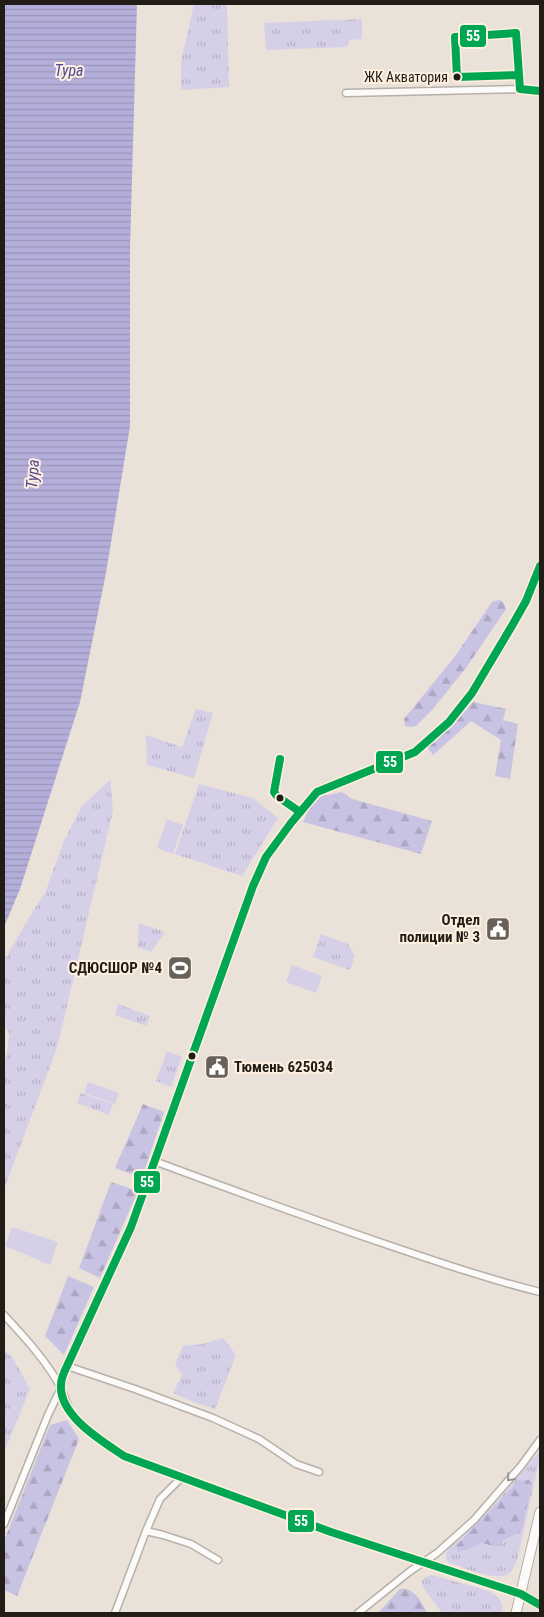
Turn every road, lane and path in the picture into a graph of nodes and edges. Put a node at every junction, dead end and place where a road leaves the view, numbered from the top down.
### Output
1 (540, 91) edge
2 (346, 94) dead end
3 (540, 566) edge
4 (154, 1162) junction
5 (540, 1292) edge
6 (4, 1315) edge
7 (67, 1366) junction
8 (61, 1388) junction
9 (540, 1440) edge
10 (319, 1472) dead end
11 (181, 1478) junction
12 (540, 1503) edge
13 (540, 1512) edge
14 (537, 1523) junction
15 (4, 1524) edge
16 (146, 1531) junction
17 (218, 1560) dead end
18 (422, 1563) junction
19 (521, 1594) junction
20 (540, 1596) edge
21 (540, 1605) edge
22 (114, 1613) edge
23 (358, 1613) edge
24 (516, 1613) edge

1 - 2 street
3 - 4 street
4 - 5 street
4 - 7 street
6 - 8 street
7 - 8 street
7 - 10 street
8 - 11 street
8 - 15 street
9 -> 18 street
11 - 16 street
11 - 18 street
12 - 14 main road
13 - 14 main road
14 - 19 main road
16 - 17 street
16 - 22 street
18 - 19 street
18 - 23 street
19 - 20 main road
19 - 21 main road
19 - 24 main road

